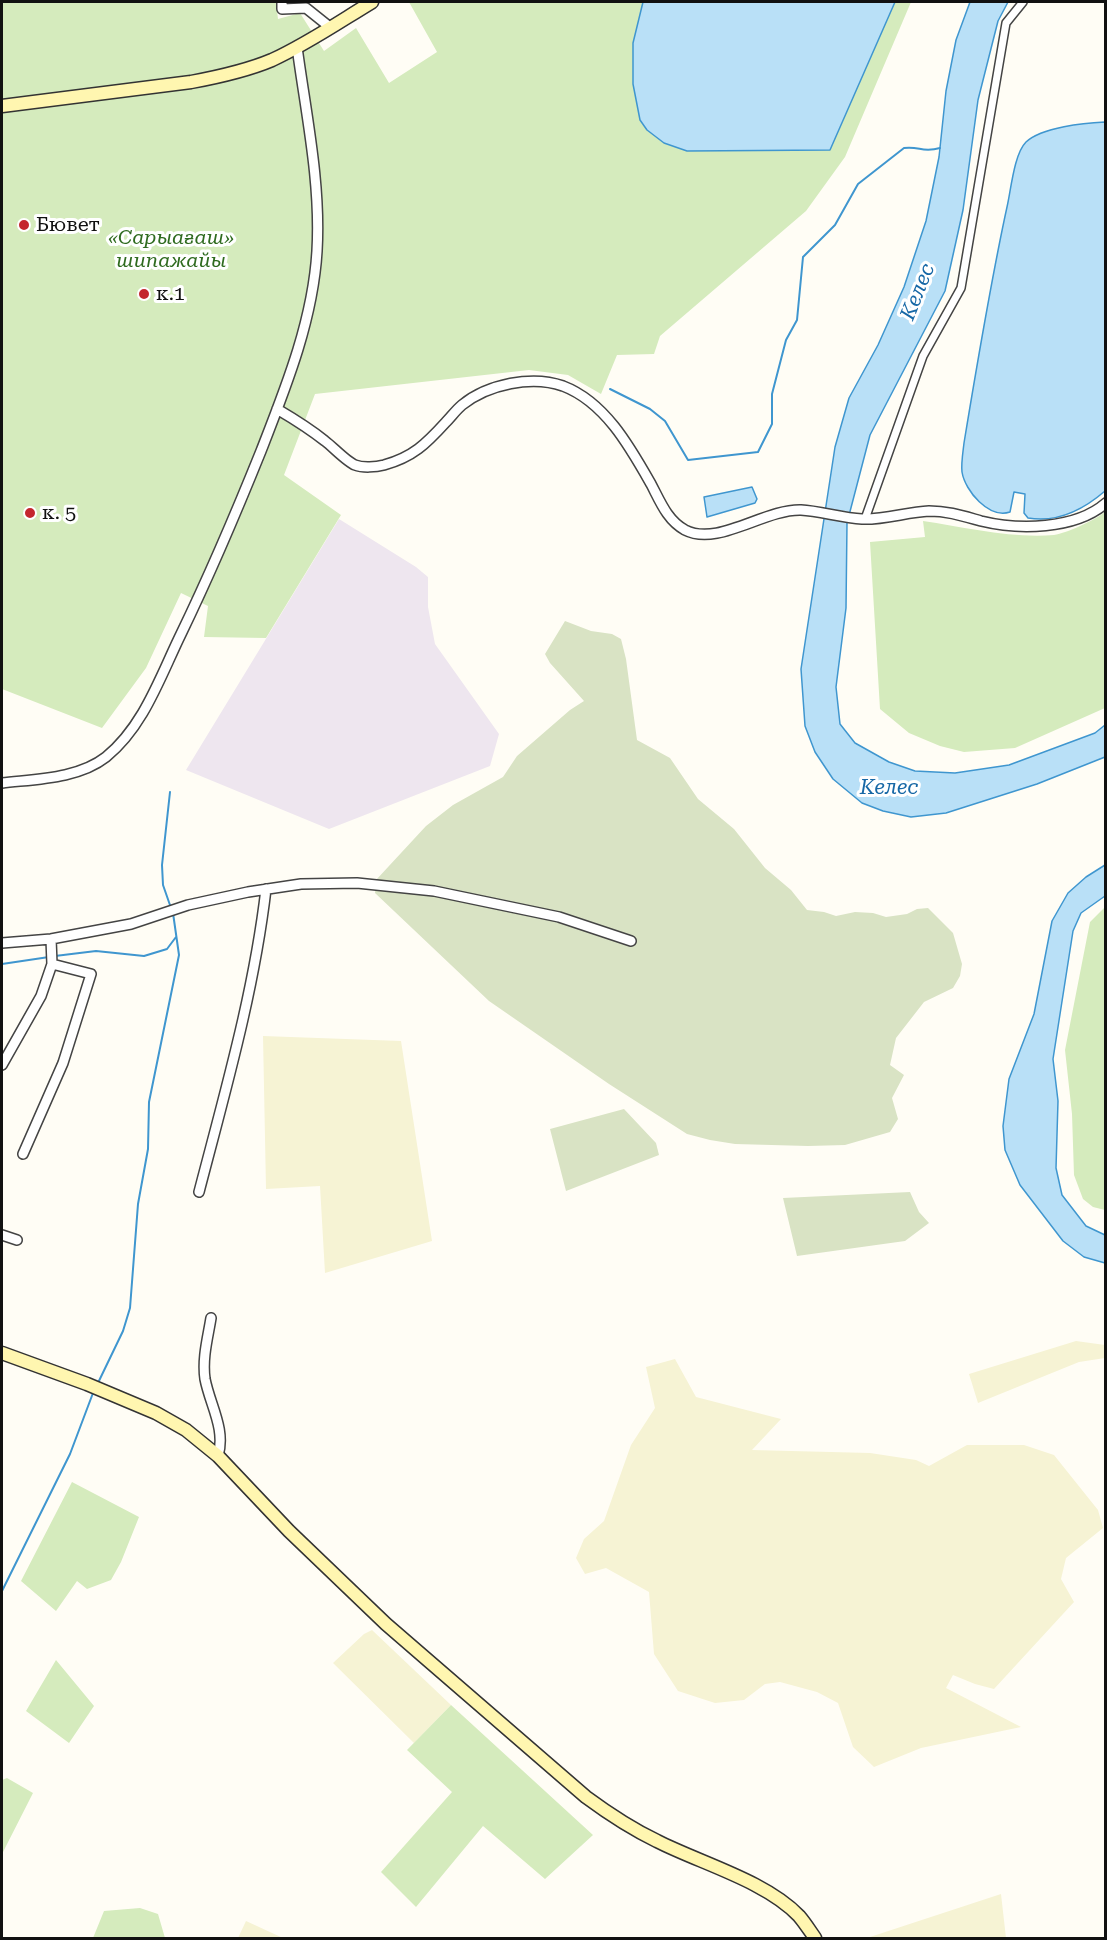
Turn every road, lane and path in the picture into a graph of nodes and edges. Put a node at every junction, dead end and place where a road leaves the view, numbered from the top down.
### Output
1 (282, 2) edge
2 (372, 2) edge
3 (1023, 2) edge
4 (331, 27) junction
5 (297, 47) junction
6 (2, 106) edge
7 (278, 409) junction
8 (1106, 503) edge
9 (865, 519) junction
10 (2, 783) edge
11 (266, 889) junction
12 (51, 939) junction
13 (630, 941) dead end
14 (2, 943) edge
15 (52, 964) junction
16 (2, 1065) edge
17 (22, 1154) dead end
18 (199, 1192) dead end
19 (2, 1234) edge
20 (17, 1240) dead end
21 (211, 1318) dead end
22 (2, 1353) edge
23 (218, 1456) junction
24 (815, 1938) edge

1 - 4 street
2 - 4 main road
3 - 9 street
4 - 5 main road
5 - 6 main road
5 - 7 street
7 - 9 street
7 - 10 street
8 - 9 street
11 - 12 street
11 - 13 street
11 - 18 street
12 - 14 street
12 - 15 street
15 - 16 street
15 - 17 street
19 - 20 street
21 - 23 street
22 - 23 main road
23 - 24 main road

